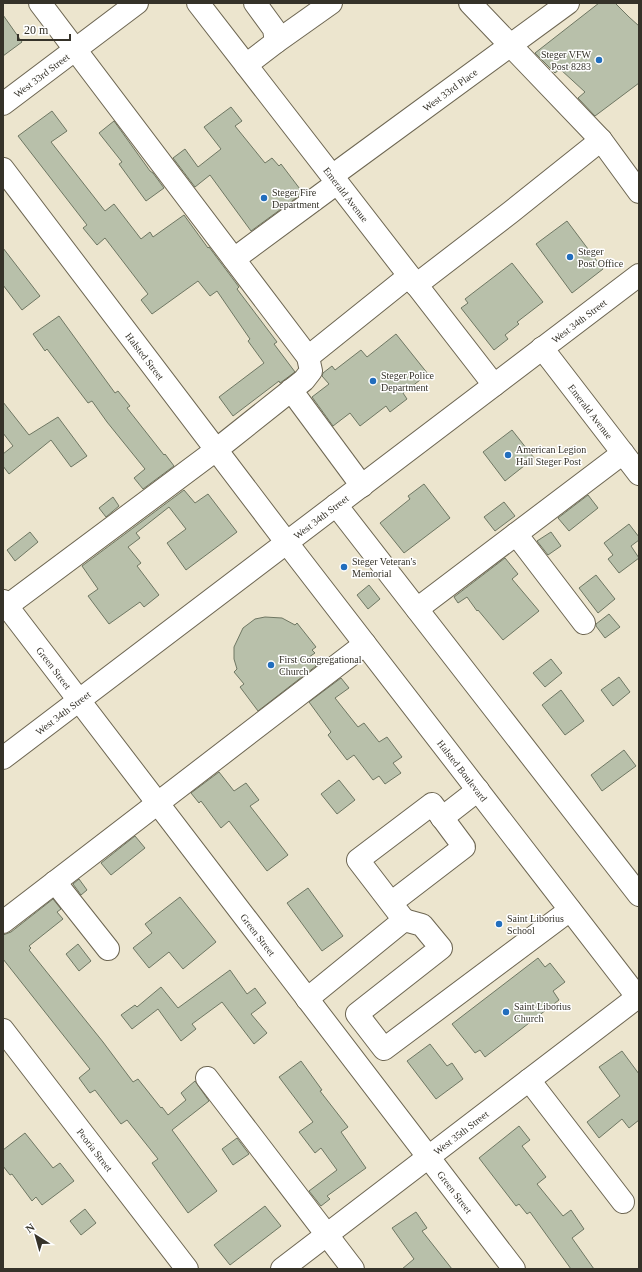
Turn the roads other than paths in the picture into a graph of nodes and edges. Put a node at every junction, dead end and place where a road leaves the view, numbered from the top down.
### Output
1 (40, 3) edge
2 (137, 3) edge
3 (198, 3) edge
4 (255, 3) edge
5 (331, 3) edge
6 (470, 3) edge
7 (568, 3) edge
8 (276, 42) junction
9 (511, 45) junction
10 (75, 50) junction
11 (246, 66) junction
12 (3, 104) edge
13 (601, 140) junction
14 (3, 169) edge
15 (334, 180) junction
16 (639, 192) edge
17 (234, 259) junction
18 (639, 275) edge
19 (412, 281) junction
20 (542, 348) junction
21 (308, 357) junction
22 (494, 385) junction
23 (291, 390) junction
24 (216, 450) junction
25 (632, 460) edge
26 (362, 486) junction
27 (336, 505) junction
28 (516, 534) junction
29 (287, 543) junction
30 (4, 605) edge
31 (417, 609) junction
32 (584, 624) dead end
33 (365, 644) junction
34 (79, 701) junction
35 (3, 758) edge
36 (478, 790) junction
37 (158, 804) junction
38 (442, 818) junction
39 (55, 882) junction
40 (639, 895) edge
41 (391, 903) junction
42 (570, 910) junction
43 (404, 920) junction
44 (3, 922) edge
45 (108, 949) dead end
46 (639, 997) edge
47 (307, 999) junction
48 (357, 1014) junction
49 (3, 1030) edge
50 (333, 1033) junction
51 (207, 1078) dead end
52 (529, 1080) junction
53 (428, 1157) junction
54 (623, 1202) dead end
55 (327, 1235) junction
56 (187, 1269) edge
57 (282, 1269) edge
58 (352, 1269) edge
59 (514, 1269) edge

1 - 10 street
2 - 10 street, West 33rd Street
3 - 11 street, Emerald Avenue
4 - 8 street
5 - 8 street
6 - 9 street
7 - 9 street, West 33rd Place
8 - 11 street
9 - 13 street
9 - 15 street, West 33rd Place
10 - 12 street, West 33rd Street
10 - 17 street
11 - 15 street, Emerald Avenue
13 - 16 street
13 - 19 street
14 - 24 street, Halsted Street
15 - 17 street, West 33rd Place
15 - 19 street, Emerald Avenue
17 - 21 street
18 - 20 street, West 34th Street
19 - 21 street
19 - 22 street, Emerald Avenue
20 - 22 street, West 34th Street
20 - 25 street, Emerald Avenue
21 - 23 street
22 - 26 street, West 34th Street
23 - 24 street
23 - 26 street
24 - 29 street, Halsted Street
24 - 30 street
25 - 28 street
26 - 27 street, West 34th Street
27 - 29 street, West 34th Street
27 - 31 street
28 - 31 street
28 - 32 street
29 - 33 street, Halsted Boulevard
29 - 34 street, West 34th Street
30 - 34 street, Green Street
31 - 40 street
33 - 36 street, Halsted Boulevard
33 - 37 street
34 - 35 street, West 34th Street
34 - 37 street, Green Street
36 - 38 street
36 - 42 street, Halsted Boulevard
37 - 39 street
37 - 47 street, Green Street
38 - 41 street
38 - 41 street
39 - 44 street
39 - 45 street
41 - 43 street
42 - 46 street, Halsted Boulevard
42 - 48 street
43 - 47 street
43 - 48 street
46 - 52 street, West 35th Street
47 - 50 street, Green Street
48 - 50 street
49 - 56 street, Peoria Street
50 - 53 street, Green Street
51 - 55 street
52 - 53 street, West 35th Street
52 - 54 street
53 - 55 street, West 35th Street
53 - 59 street, Green Street
55 - 57 street, West 35th Street
55 - 58 street

